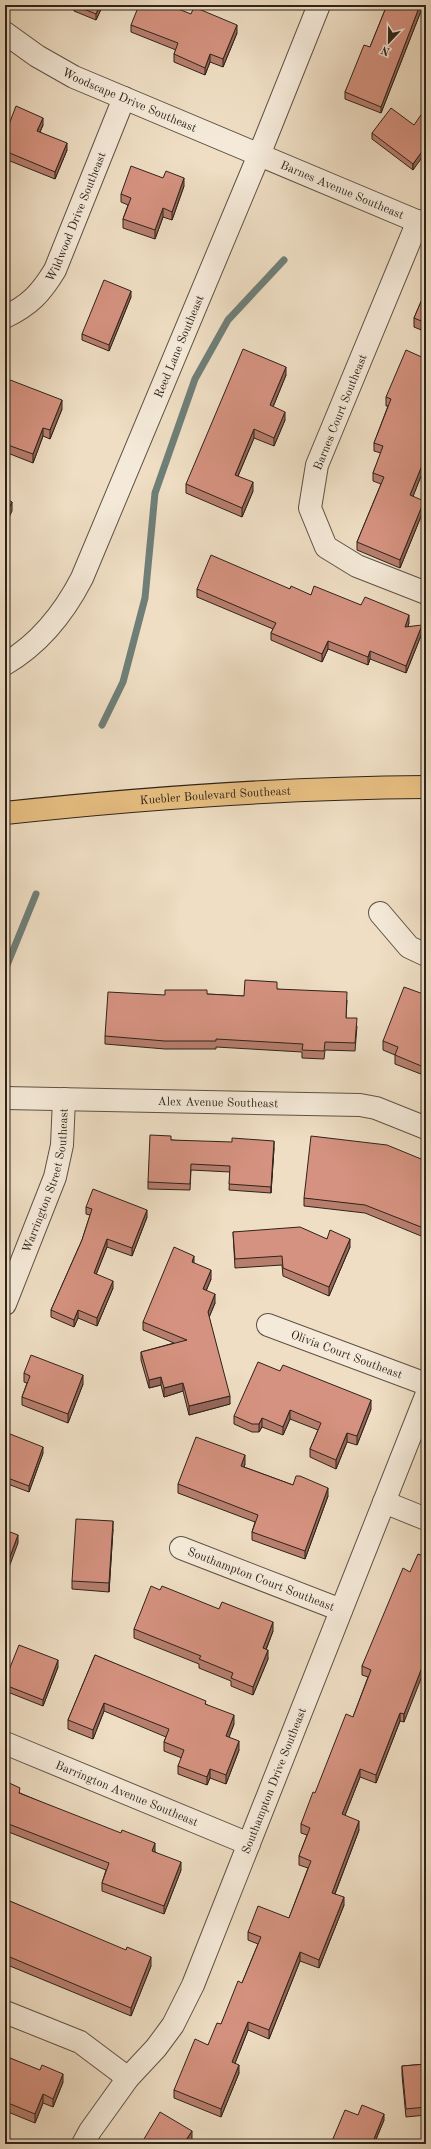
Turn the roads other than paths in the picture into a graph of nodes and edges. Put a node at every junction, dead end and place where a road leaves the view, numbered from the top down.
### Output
1 (320, 5) edge
2 (5, 33) edge
3 (124, 98) junction
4 (259, 155) junction
5 (422, 223) edge
6 (5, 317) edge
7 (426, 593) edge
8 (5, 664) edge
9 (426, 787) edge
10 (5, 813) edge
11 (380, 913) dead end
12 (426, 955) edge
13 (5, 1098) edge
14 (64, 1099) junction
15 (426, 1128) edge
16 (5, 1304) edge
17 (268, 1325) dead end
18 (426, 1384) edge
19 (426, 1396) edge
20 (384, 1502) junction
21 (426, 1519) edge
22 (181, 1548) dead end
23 (341, 1610) junction
24 (5, 1743) edge
25 (249, 1844) junction
26 (5, 2012) edge
27 (128, 2078) junction
28 (83, 2144) edge

1 - 4 street, Reed Lane Southeast
2 - 3 street, Woodscape Drive Southeast
3 - 4 street, Woodscape Drive Southeast
3 - 6 street, Wildwood Drive Southeast
4 - 5 street, Barnes Avenue Southeast
4 - 8 street, Reed Lane Southeast
5 - 7 street, Barnes Court Southeast
9 - 10 main road, Kuebler Boulevard Southeast
11 - 12 street
13 - 14 street, Alex Avenue Southeast
14 - 15 street, Alex Avenue Southeast
14 - 16 street, Warrington Street Southeast
17 - 18 street, Olivia Court Southeast
19 - 20 street, Southampton Drive Southeast
20 - 21 street
20 - 23 street, Southampton Drive Southeast
22 - 23 street, Southampton Court Southeast
23 - 25 street, Southampton Drive Southeast
24 - 25 street, Barrington Avenue Southeast
25 - 27 street, Southampton Drive Southeast
26 - 27 street
27 - 28 street, Southampton Drive Southeast

